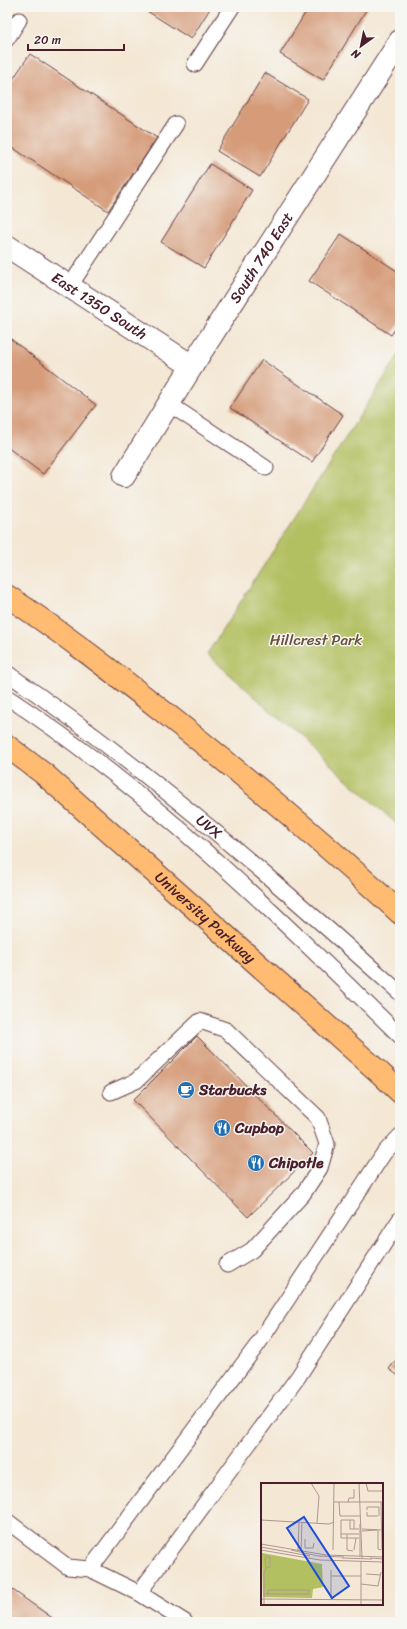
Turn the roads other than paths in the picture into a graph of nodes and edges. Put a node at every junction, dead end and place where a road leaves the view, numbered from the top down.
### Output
1 (232, 7) edge
2 (19, 20) dead end
3 (7, 39) edge
4 (400, 41) edge
5 (195, 64) dead end
6 (176, 124) dead end
7 (9, 252) edge
8 (70, 286) junction
9 (192, 366) junction
10 (169, 404) junction
11 (266, 468) dead end
12 (124, 476) dead end
13 (7, 596) edge
14 (7, 673) edge
15 (7, 697) edge
16 (7, 746) edge
17 (400, 913) edge
18 (400, 993) edge
19 (400, 1036) edge
20 (111, 1092) dead end
21 (400, 1092) edge
22 (400, 1136) edge
23 (400, 1220) edge
24 (227, 1265) dead end
25 (7, 1521) edge
26 (90, 1569) junction
27 (139, 1593) junction
28 (185, 1622) edge

1 - 5 lane
2 - 3 lane
4 - 9 street, South 740 East
6 - 8 lane
7 - 8 street, East 1350 South
8 - 9 street, East 1350 South
9 - 10 street, South 740 East
10 - 11 lane
10 - 12 street, South 740 East
13 - 17 main road
14 - 18 lane, UVX
15 - 19 lane
16 - 21 main road, University Parkway
20 - 24 lane
22 - 26 lane
23 - 27 lane
25 - 26 lane
26 - 27 lane
27 - 28 lane

